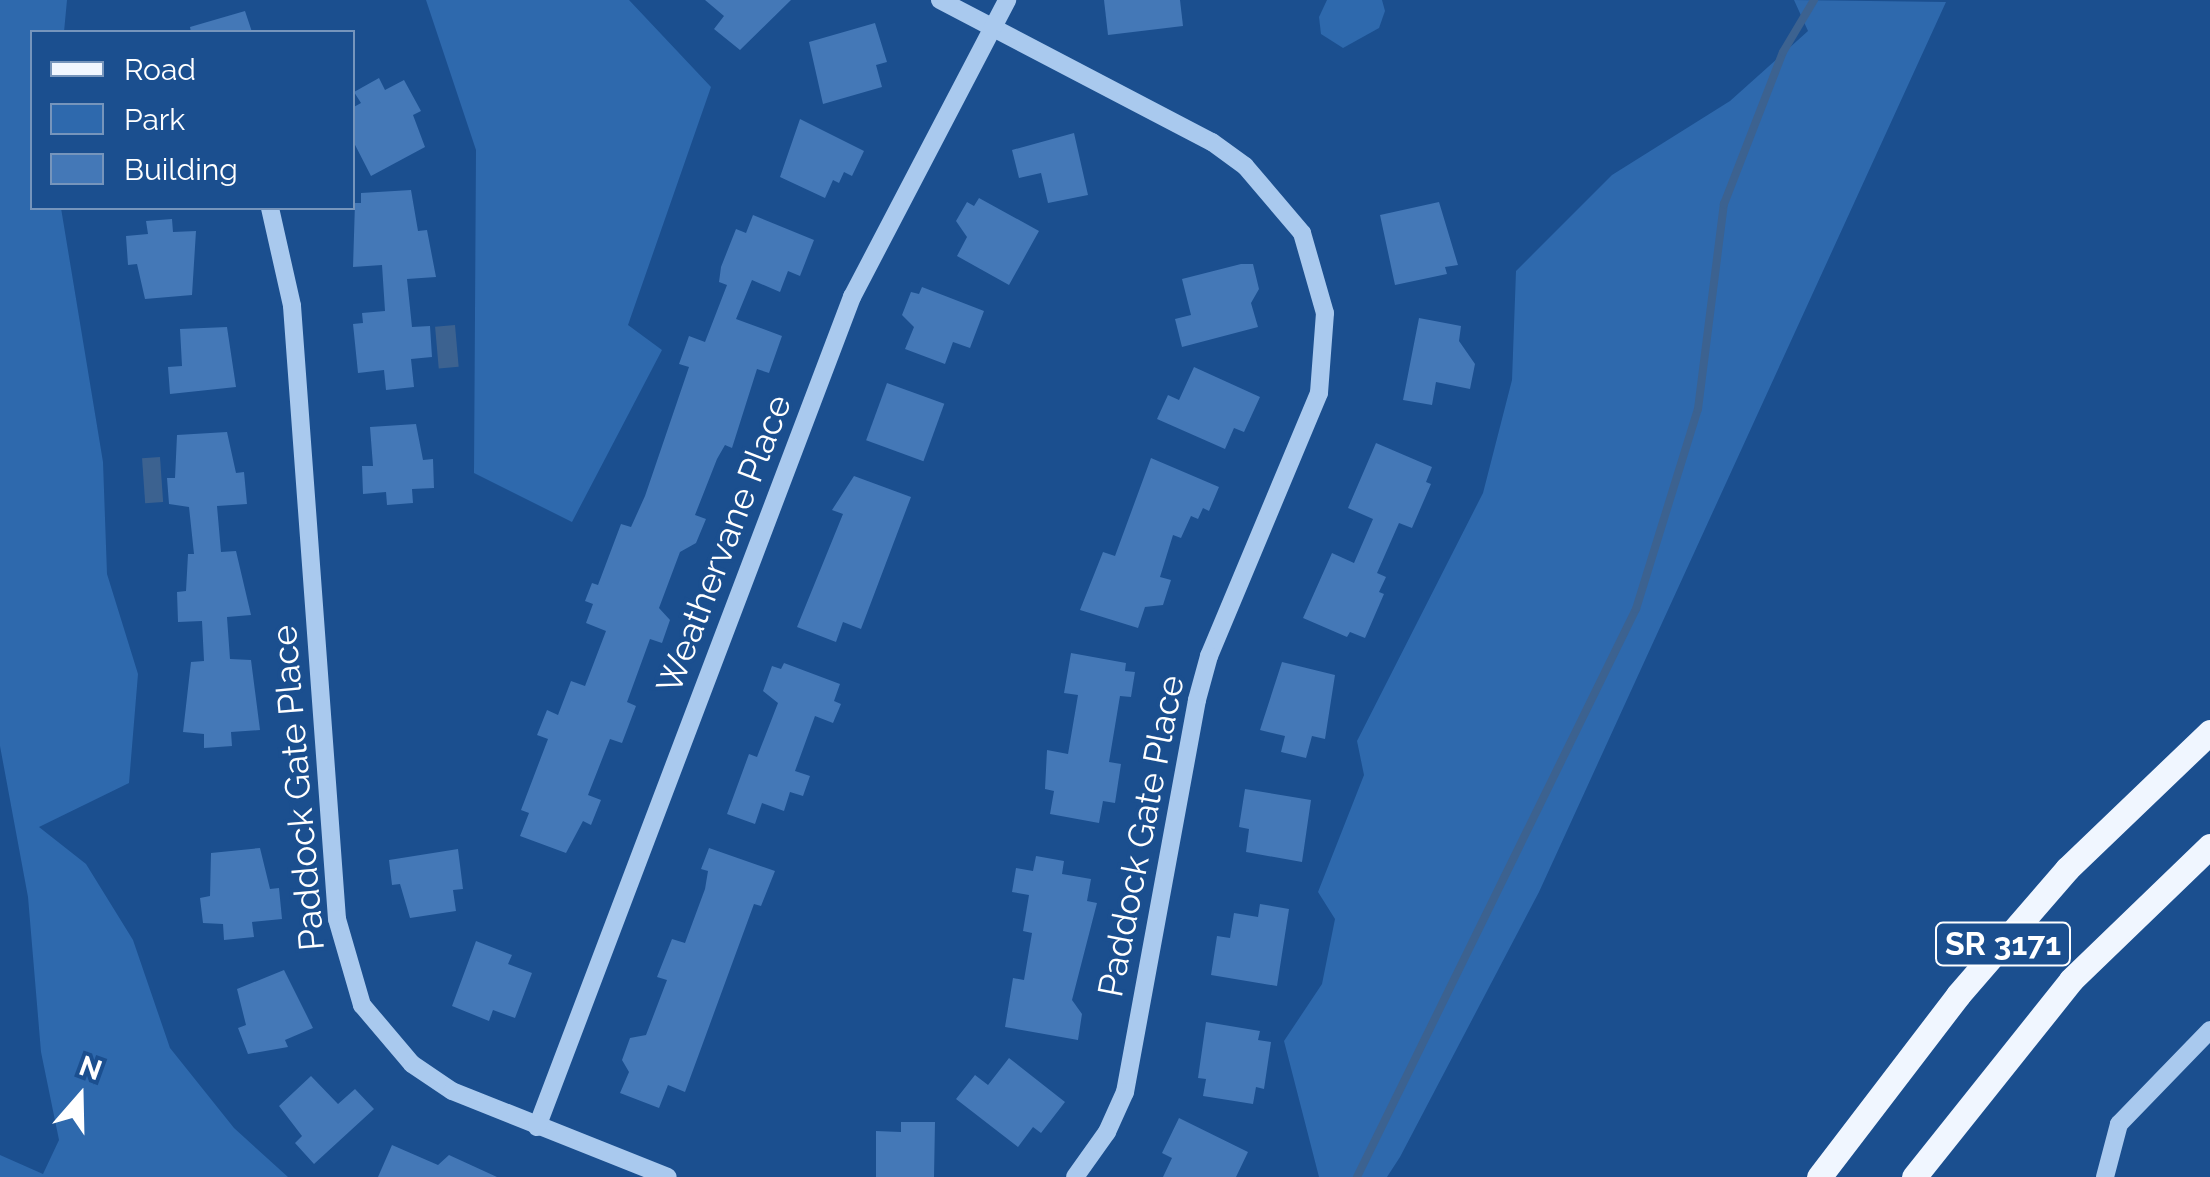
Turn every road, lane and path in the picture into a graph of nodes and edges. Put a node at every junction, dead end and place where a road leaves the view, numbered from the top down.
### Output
1 (940, 0) edge
2 (1007, 0) edge
3 (990, 29) junction
4 (270, 210) edge
5 (2210, 732) edge
6 (2210, 846) edge
7 (2210, 1030) edge
8 (536, 1127) junction
9 (668, 1177) edge
10 (1075, 1177) edge
11 (1819, 1177) edge
12 (1914, 1177) edge
13 (2105, 1177) edge

1 - 3 street, Paddock Gate Place
2 - 3 street, Weathervane Place
3 - 8 street, Weathervane Place
3 - 10 street, Paddock Gate Place
4 - 8 street, Paddock Gate Place
5 - 11 main road, SR 3171
6 - 12 main road, SR 3171
7 - 13 street
8 - 9 street, Paddock Gate Place

